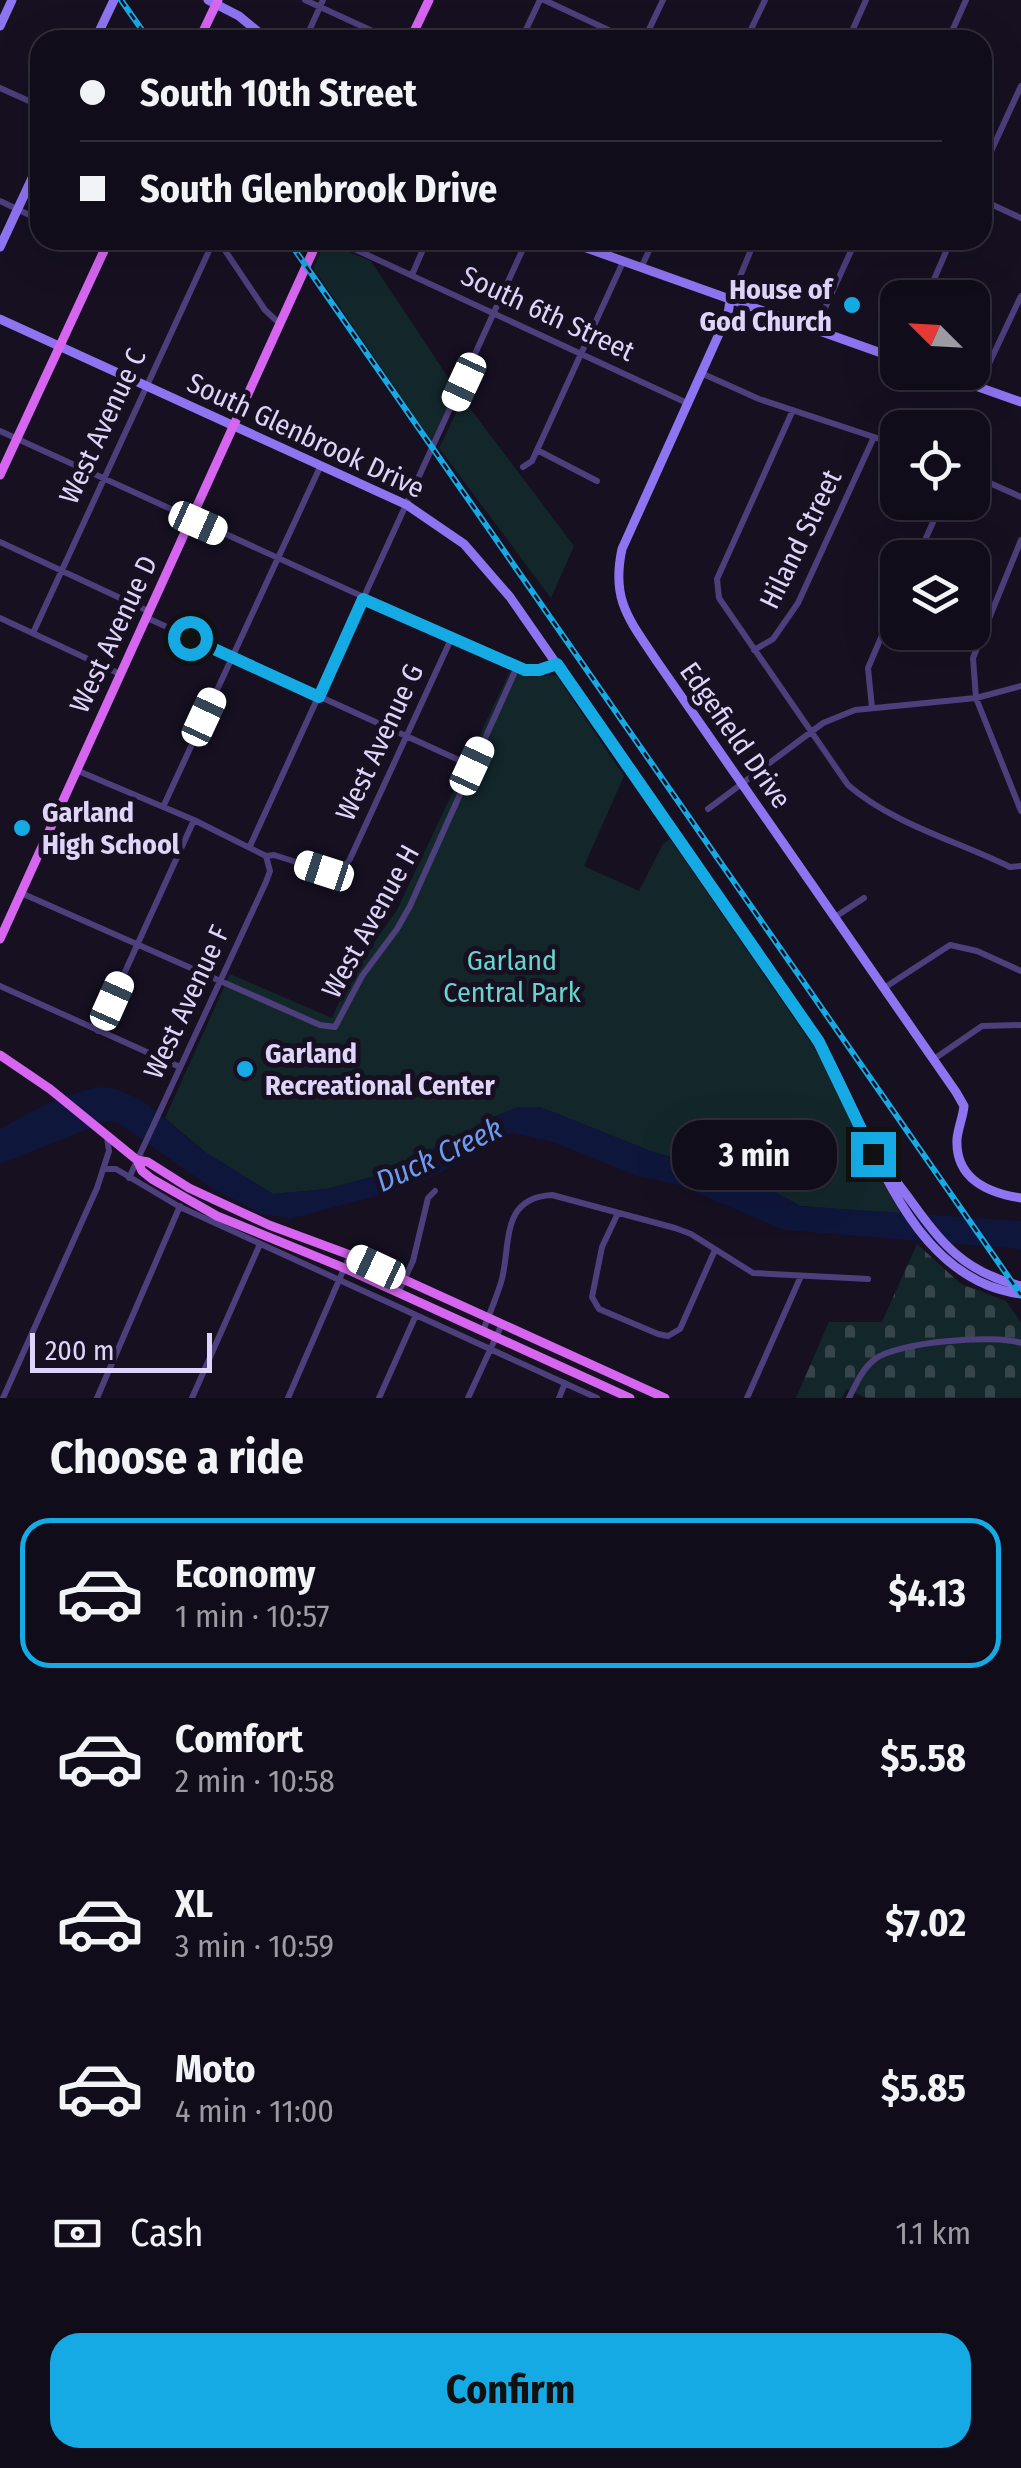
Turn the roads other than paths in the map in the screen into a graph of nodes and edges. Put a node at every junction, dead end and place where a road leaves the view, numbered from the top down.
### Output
1 (12, 0) edge
2 (114, 0) edge
3 (305, 0) edge
4 (429, 0) edge
5 (542, 0) edge
6 (663, 0) edge
7 (765, 0) edge
8 (866, 0) edge
9 (966, 0) edge
10 (214, 1) edge
11 (321, 3) edge
12 (0, 26) edge
13 (100, 30) edge
14 (204, 30) edge
15 (257, 30) edge
16 (309, 30) edge
17 (373, 30) edge
18 (415, 30) edge
19 (526, 30) edge
20 (608, 30) edge
21 (649, 30) edge
22 (751, 30) edge
23 (852, 30) edge
24 (952, 30) edge
25 (1021, 86) edge
26 (0, 88) edge
27 (30, 102) edge
28 (1018, 102) edge
29 (992, 152) edge
30 (30, 183) edge
31 (0, 201) edge
32 (992, 205) edge
33 (18, 210) junction
34 (30, 215) edge
35 (1021, 218) edge
36 (0, 247) edge
37 (104, 250) edge
38 (211, 250) edge
39 (223, 250) edge
40 (313, 250) edge
41 (357, 250) edge
42 (423, 250) edge
43 (524, 250) edge
44 (591, 250) edge
45 (649, 250) edge
46 (751, 250) edge
47 (851, 250) edge
48 (948, 250) edge
49 (623, 262) junction
50 (641, 268) junction
51 (412, 275) junction
52 (934, 280) edge
53 (1021, 296) edge
54 (730, 301) junction
55 (496, 313) junction
56 (0, 318) edge
57 (280, 324) junction
58 (815, 330) junction
59 (60, 346) junction
60 (880, 352) edge
61 (581, 353) junction
62 (990, 362) edge
63 (701, 373) junction
64 (146, 385) junction
65 (987, 390) edge
66 (1021, 402) edge
67 (687, 403) junction
68 (793, 410) junction
69 (234, 424) junction
70 (0, 431) edge
71 (874, 438) junction
72 (16, 439) junction
73 (880, 440) edge
74 (537, 450) junction
75 (322, 464) junction
76 (523, 466) dead end
77 (0, 475) edge
78 (102, 478) junction
79 (597, 481) dead end
80 (990, 483) edge
81 (1021, 497) edge
82 (407, 505) junction
83 (190, 520) junction
84 (1021, 540) edge
85 (0, 542) edge
86 (278, 559) junction
87 (61, 570) junction
88 (363, 599) junction
89 (147, 614) junction
90 (0, 618) edge
91 (33, 632) junction
92 (452, 636) junction
93 (880, 640) edge
94 (754, 650) junction
95 (232, 657) junction
96 (557, 664) junction
97 (518, 666) junction
98 (120, 674) junction
99 (1021, 686) edge
100 (319, 697) junction
101 (976, 698) junction
102 (872, 708) junction
103 (810, 732) junction
104 (406, 737) junction
105 (472, 766) junction
106 (76, 770) junction
107 (1021, 777) edge
108 (1010, 780) junction
109 (742, 784) junction
110 (163, 808) junction
111 (708, 809) dead end
112 (1021, 812) edge
113 (194, 820) junction
114 (250, 846) junction
115 (266, 856) junction
116 (1021, 866) edge
117 (21, 893) junction
118 (864, 898) dead end
119 (835, 918) junction
120 (0, 939) edge
121 (137, 945) junction
122 (1021, 971) edge
123 (220, 981) junction
124 (0, 986) edge
125 (884, 988) junction
126 (1021, 1025) edge
127 (98, 1031) junction
128 (0, 1056) edge
129 (934, 1059) junction
130 (180, 1068) junction
131 (103, 1131) junction
132 (136, 1163) junction
133 (103, 1169) junction
134 (129, 1178) junction
135 (188, 1188) junction
136 (435, 1191) dead end
137 (899, 1192) junction
138 (1021, 1198) edge
139 (182, 1203) junction
140 (618, 1213) junction
141 (260, 1244) junction
142 (715, 1250) junction
143 (350, 1255) junction
144 (344, 1268) junction
145 (801, 1276) junction
146 (339, 1279) junction
147 (404, 1280) junction
148 (868, 1280) dead end
149 (1021, 1286) edge
150 (398, 1293) junction
151 (1021, 1294) edge
152 (416, 1314) junction
153 (488, 1318) junction
154 (502, 1324) junction
155 (483, 1331) junction
156 (496, 1337) junction
157 (1021, 1343) edge
158 (490, 1349) junction
159 (565, 1383) junction
160 (649, 1395) edge
161 (3, 1398) edge
162 (98, 1398) edge
163 (192, 1398) edge
164 (288, 1398) edge
165 (379, 1398) edge
166 (468, 1398) edge
167 (558, 1398) edge
168 (598, 1398) edge
169 (630, 1398) edge
170 (665, 1398) edge
171 (747, 1398) edge
172 (849, 1398) edge

1 - 12 street
2 - 13 street
3 - 11 street
4 - 18 main road
5 - 19 street
5 - 20 street
6 - 21 street
7 - 22 street
8 - 23 street
9 - 24 street
10 - 14 main road
10 - 15 street
11 - 16 street
11 - 17 street
25 - 28 street
26 - 27 street
28 - 29 street
30 - 33 street
31 - 33 street
32 - 35 street
33 - 34 street
33 - 36 street
37 - 59 main road
38 - 64 street, West Avenue C
39 - 57 street
40 - 57 main road, West Avenue D
41 - 51 street, South 6th Street
42 - 51 street
43 - 55 street
44 - 49 street
45 - 50 street
46 - 54 street, Edgefield Drive
47 - 58 street
48 - 52 street
49 - 50 street
49 - 61 street
50 - 54 street
51 - 55 street, South 6th Street
53 - 62 street
54 - 58 street
54 - 63 street, Edgefield Drive
55 - 61 street, South 6th Street
55 - 82 street
56 - 59 street, South Glenbrook Drive
57 - 69 main road, West Avenue D
58 - 60 street
59 - 64 street, South Glenbrook Drive
59 - 72 main road
61 - 67 street, South 6th Street
61 - 74 street
63 - 67 street, Edgefield Drive
63 - 68 street
64 - 69 street, South Glenbrook Drive
64 - 78 street, West Avenue C
65 - 66 street
67 - 109 street, Edgefield Drive
68 - 71 street
68 - 94 street
69 - 75 street, South Glenbrook Drive
69 - 83 main road, West Avenue D
70 - 72 street
71 - 73 street
71 - 94 street, Hiland Street
72 - 77 main road
72 - 78 street
74 - 76 street
74 - 79 street
75 - 82 street, South Glenbrook Drive
75 - 86 street
78 - 83 street
78 - 87 street, West Avenue C
80 - 81 street
82 - 88 street
82 - 96 street, South Glenbrook Drive
83 - 86 street
83 - 89 main road, West Avenue D
84 - 101 street
85 - 87 street
86 - 88 street
86 - 95 street
87 - 89 street
87 - 91 street, West Avenue C
88 - 92 street
88 - 100 street
89 - 95 street
89 - 98 main road, West Avenue D
90 - 91 street
91 - 98 street
92 - 97 street
92 - 104 street, West Avenue G
93 - 102 street
94 - 103 street
95 - 100 street
95 - 110 street
96 - 97 street
96 - 137 street, South Glenbrook Drive
97 - 105 street, West Avenue H
98 - 106 main road, West Avenue D
99 - 101 street
100 - 104 street
100 - 114 street
101 - 102 street
101 - 108 street
102 - 103 street
103 - 109 street
103 - 116 street
104 - 105 street
104 - 115 street, West Avenue G
105 - 123 street, West Avenue H
106 - 110 street
106 - 117 main road, West Avenue D
107 - 108 street
108 - 112 street
109 - 111 street
109 - 119 street, Edgefield Drive
110 - 113 street
113 - 114 street
113 - 121 street
114 - 115 street
115 - 123 street, West Avenue F
117 - 120 main road, West Avenue D
117 - 121 street
118 - 119 street
119 - 125 street, Edgefield Drive
121 - 123 street
121 - 127 street
122 - 125 street
123 - 130 street, West Avenue F
124 - 127 street
125 - 129 street, Edgefield Drive
126 - 129 street
127 - 130 street
128 - 131 main road
129 - 138 street, Edgefield Drive
130 - 132 street, West Avenue F
131 - 132 main road
131 - 133 street
132 - 134 street, West Avenue F
132 - 135 main road
132 - 139 main road
133 - 134 street
133 - 161 street
134 - 139 street
135 - 139 street
135 - 143 main road
136 - 147 street
137 - 149 street, South Glenbrook Drive
137 - 151 street, South Glenbrook Drive
139 - 141 street
139 - 144 main road
139 - 162 street
140 - 142 street
140 - 142 street
140 - 153 street
141 - 146 street
141 - 163 street
142 - 145 street
143 - 144 street
143 - 147 main road
144 - 146 street
144 - 150 main road
145 - 148 street
145 - 171 street
146 - 152 street
146 - 164 street
147 - 150 street
147 - 153 main road
150 - 155 main road
152 - 158 street
152 - 165 street
153 - 154 main road
153 - 155 street
154 - 156 street
154 - 160 main road
155 - 156 main road
156 - 158 street
156 - 169 main road
157 - 172 street
158 - 159 street
158 - 166 street
159 - 167 street
159 - 168 street
160 - 170 main road

